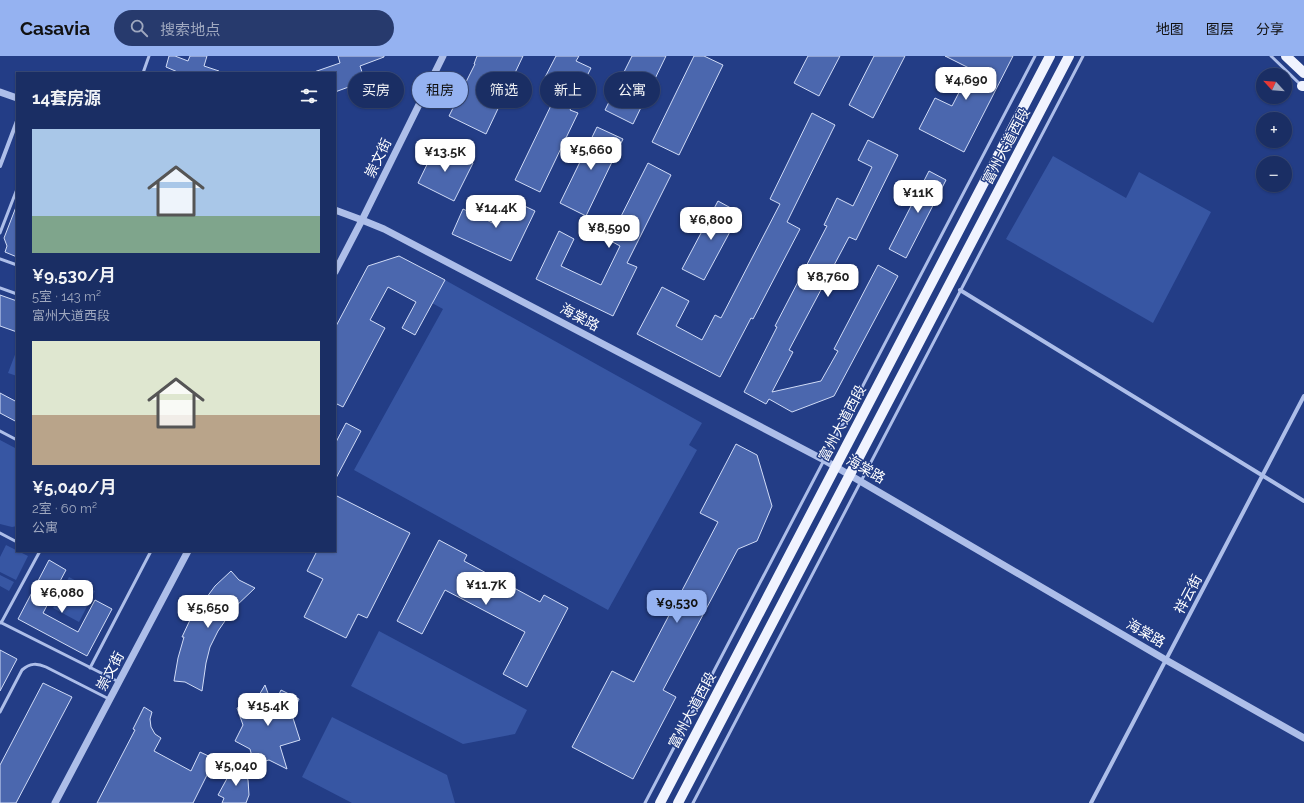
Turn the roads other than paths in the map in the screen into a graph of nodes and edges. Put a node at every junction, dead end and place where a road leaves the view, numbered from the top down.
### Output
1 (149, 56) edge
2 (443, 56) edge
3 (1035, 56) edge
4 (1050, 56) edge
5 (1069, 56) edge
6 (1083, 56) edge
7 (1271, 56) edge
8 (1286, 56) edge
9 (143, 72) edge
10 (1304, 73) edge
11 (1303, 86) edge
12 (0, 92) edge
13 (16, 98) edge
14 (16, 124) edge
15 (0, 166) edge
16 (16, 192) edge
17 (336, 210) edge
18 (362, 220) junction
19 (0, 233) edge
20 (0, 259) edge
21 (16, 265) edge
22 (336, 270) edge
23 (0, 288) edge
24 (960, 290) junction
25 (16, 294) edge
26 (1304, 396) edge
27 (0, 431) edge
28 (16, 439) edge
29 (824, 460) junction
30 (835, 466) junction
31 (850, 474) junction
32 (1262, 475) junction
33 (861, 481) junction
34 (1304, 501) edge
35 (0, 533) edge
36 (16, 541) edge
37 (39, 552) edge
38 (151, 552) edge
39 (187, 552) edge
40 (1, 623) edge
41 (1166, 660) junction
42 (90, 668) junction
43 (118, 682) junction
44 (110, 699) junction
45 (0, 712) edge
46 (1304, 738) edge
47 (55, 803) edge
48 (645, 803) edge
49 (660, 803) edge
50 (678, 803) edge
51 (693, 803) edge
52 (1091, 803) edge

1 - 9 lane
2 - 18 street, 崇文街
3 - 29 lane
4 - 30 main road, 富州大道西段
5 - 31 main road, 富州大道西段
6 - 24 lane
7 - 11 lane
8 - 10 main road
12 - 13 street
14 - 15 street
16 - 19 lane
17 - 18 street, 海棠路
18 - 22 street, 崇文街
18 - 29 street, 海棠路
20 - 21 lane
23 - 25 lane
24 - 32 street
24 - 33 lane
26 - 32 street, 祥云街
27 - 28 lane
29 - 30 street, 海棠路
29 - 48 lane
30 - 31 street, 海棠路
30 - 49 main road, 富州大道西段
31 - 33 street, 海棠路
31 - 50 main road, 富州大道西段
32 - 34 street
32 - 41 street, 祥云街
33 - 41 street, 海棠路
33 - 51 lane
35 - 36 lane
37 - 40 lane
38 - 42 lane
39 - 43 street, 崇文街
40 - 42 lane
41 - 46 street, 海棠路
41 - 52 street, 祥云街
42 - 43 lane
43 - 44 street, 崇文街
44 - 45 lane
44 - 47 street, 崇文街

